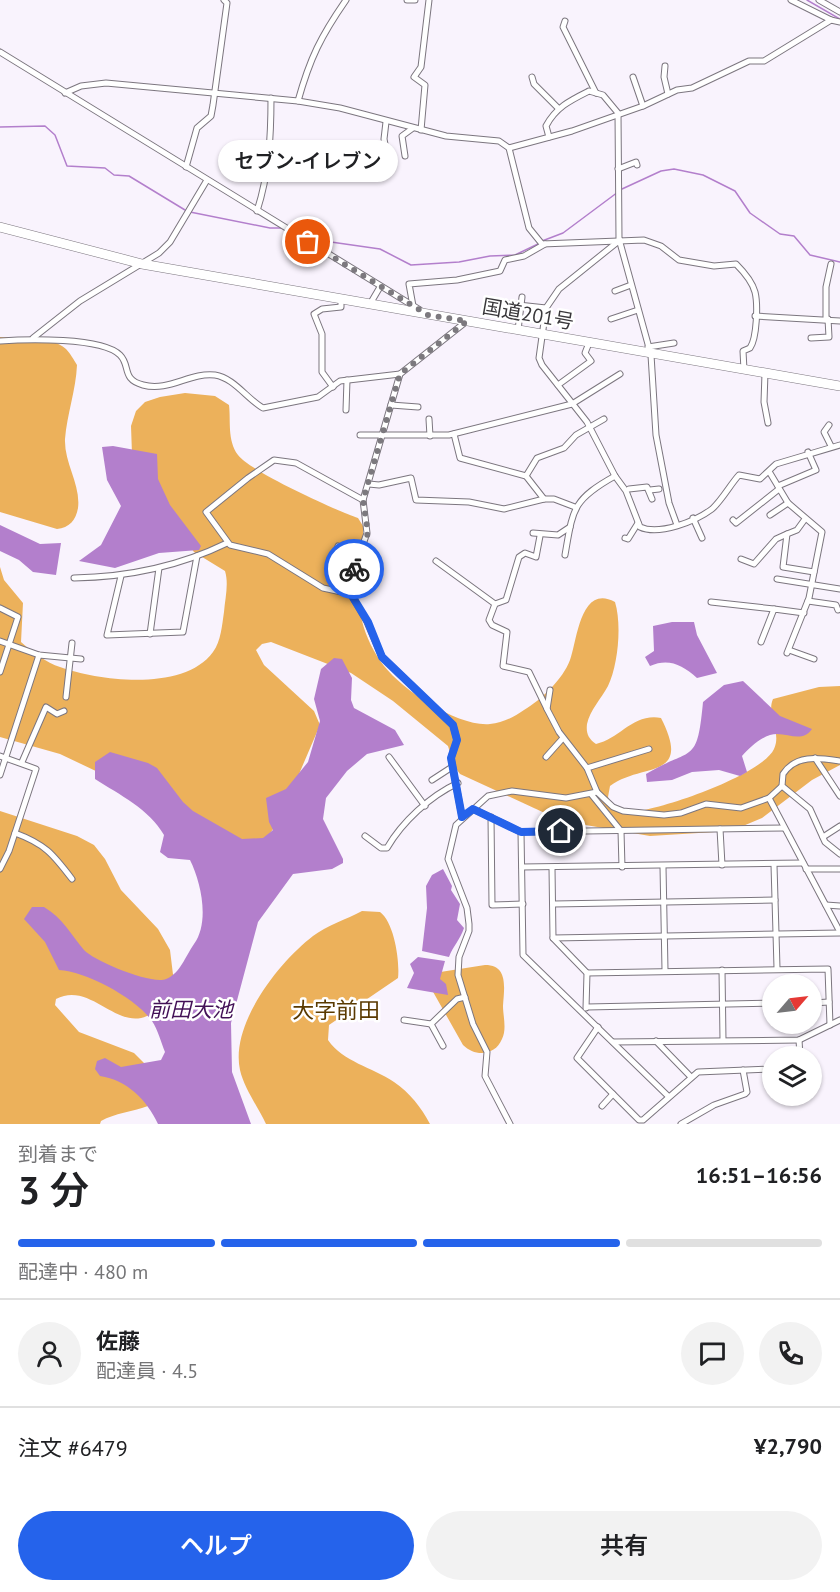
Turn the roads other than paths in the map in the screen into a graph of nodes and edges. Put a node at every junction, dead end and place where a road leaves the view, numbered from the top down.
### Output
1 (224, 0) edge
2 (346, 0) edge
3 (407, 0) edge
4 (416, 0) edge
5 (429, 0) edge
6 (791, 0) edge
7 (819, 0) edge
8 (840, 12) edge
9 (831, 20) junction
10 (565, 21) dead end
11 (839, 23) edge
12 (0, 52) edge
13 (665, 66) dead end
14 (532, 77) dead end
15 (633, 77) dead end
16 (215, 92) junction
17 (65, 93) junction
18 (596, 93) junction
19 (668, 94) junction
20 (272, 98) junction
21 (298, 101) junction
22 (643, 105) junction
23 (558, 108) junction
24 (618, 112) junction
25 (386, 122) junction
26 (413, 128) junction
27 (421, 130) junction
28 (549, 137) junction
29 (509, 148) junction
30 (405, 156) dead end
31 (637, 165) dead end
32 (186, 167) junction
33 (618, 169) junction
34 (390, 171) dead end
35 (207, 180) junction
36 (257, 211) junction
37 (0, 227) edge
38 (620, 239) junction
39 (541, 243) junction
40 (142, 264) junction
41 (831, 264) dead end
42 (631, 285) junction
43 (380, 287) junction
44 (615, 291) dead end
45 (342, 300) junction
46 (522, 300) junction
47 (370, 304) junction
48 (510, 304) dead end
49 (413, 306) junction
50 (546, 308) junction
51 (638, 310) junction
52 (428, 315) junction
53 (755, 316) junction
54 (610, 319) dead end
55 (827, 319) junction
56 (467, 321) junction
57 (840, 321) edge
58 (518, 330) junction
59 (544, 335) junction
60 (33, 338) junction
61 (811, 338) dead end
62 (0, 340) edge
63 (588, 343) junction
64 (674, 343) dead end
65 (649, 351) junction
66 (744, 370) junction
67 (765, 373) junction
68 (400, 374) junction
69 (620, 374) dead end
70 (347, 380) junction
71 (558, 385) junction
72 (840, 386) edge
73 (333, 387) junction
74 (572, 404) junction
75 (391, 405) junction
76 (418, 406) dead end
77 (346, 410) dead end
78 (429, 419) dead end
79 (603, 419) dead end
80 (768, 423) dead end
81 (829, 425) dead end
82 (589, 427) junction
83 (454, 434) junction
84 (360, 435) dead end
85 (382, 436) junction
86 (430, 436) junction
87 (840, 445) edge
88 (831, 446) junction
89 (808, 452) junction
90 (770, 473) junction
91 (526, 476) junction
92 (615, 476) junction
93 (369, 484) junction
94 (620, 484) junction
95 (778, 488) junction
96 (629, 489) junction
97 (659, 489) dead end
98 (650, 490) junction
99 (544, 499) junction
100 (652, 499) dead end
101 (363, 500) junction
102 (629, 500) junction
103 (788, 503) junction
104 (576, 507) junction
105 (770, 515) dead end
106 (693, 518) junction
107 (805, 519) junction
108 (638, 523) junction
109 (736, 523) dead end
110 (677, 525) junction
111 (570, 527) junction
112 (533, 533) dead end
113 (788, 534) junction
114 (540, 536) junction
115 (625, 538) dead end
116 (702, 538) dead end
117 (227, 543) junction
118 (338, 546) dead end
119 (565, 555) dead end
120 (197, 556) junction
121 (359, 556) junction
122 (741, 559) dead end
123 (436, 561) dead end
124 (159, 568) junction
125 (788, 568) junction
126 (814, 572) junction
127 (121, 576) junction
128 (74, 578) dead end
129 (777, 579) dead end
130 (786, 580) junction
131 (811, 585) junction
132 (840, 589) edge
133 (349, 591) junction
134 (808, 601) junction
135 (711, 602) dead end
136 (495, 604) junction
137 (0, 608) edge
138 (774, 609) junction
139 (838, 610) dead end
140 (804, 613) junction
141 (150, 634) junction
142 (0, 642) edge
143 (761, 642) dead end
144 (72, 643) dead end
145 (9, 646) junction
146 (39, 655) junction
147 (70, 658) junction
148 (81, 659) dead end
149 (814, 659) dead end
150 (0, 672) edge
151 (550, 690) dead end
152 (66, 697) dead end
153 (547, 709) junction
154 (64, 711) dead end
155 (563, 738) junction
156 (649, 749) dead end
157 (3, 757) edge
158 (389, 757) dead end
159 (546, 757) dead end
160 (815, 758) junction
161 (840, 761) edge
162 (22, 762) junction
163 (452, 767) junction
164 (587, 768) junction
165 (0, 775) edge
166 (432, 780) dead end
167 (458, 783) junction
168 (782, 786) junction
169 (594, 793) junction
170 (840, 796) edge
171 (769, 798) junction
172 (425, 806) junction
173 (473, 809) junction
174 (462, 817) junction
175 (490, 817) junction
176 (840, 826) edge
177 (784, 828) junction
178 (720, 829) junction
179 (621, 831) junction
180 (15, 832) junction
181 (521, 832) junction
182 (365, 836) dead end
183 (823, 837) junction
184 (840, 854) edge
185 (722, 865) junction
186 (774, 865) junction
187 (805, 866) junction
188 (522, 867) junction
189 (622, 867) junction
190 (663, 867) junction
191 (552, 868) junction
192 (0, 869) edge
193 (840, 869) edge
194 (72, 879) dead end
195 (775, 900) junction
196 (663, 902) junction
197 (523, 904) junction
198 (554, 904) junction
199 (826, 905) junction
200 (840, 906) edge
201 (840, 933) edge
202 (776, 935) junction
203 (664, 936) junction
204 (553, 938) junction
205 (777, 968) junction
206 (665, 970) junction
207 (722, 970) junction
208 (587, 973) junction
209 (465, 997) junction
210 (822, 1002) edge
211 (829, 1002) junction
212 (723, 1004) junction
213 (762, 1004) edge
214 (585, 1009) junction
215 (404, 1020) dead end
216 (840, 1020) edge
217 (431, 1024) junction
218 (830, 1024) junction
219 (598, 1027) junction
220 (723, 1040) junction
221 (799, 1040) junction
222 (613, 1041) junction
223 (656, 1041) junction
224 (442, 1046) dead end
225 (799, 1046) edge
226 (762, 1069) edge
227 (743, 1070) junction
228 (690, 1076) junction
229 (613, 1094) junction
230 (668, 1096) junction
231 (602, 1106) dead end
232 (510, 1124) edge
233 (681, 1124) edge

1 - 16 street
2 - 21 street
3 - 4 street
5 - 27 street
6 - 9 street
7 - 8 street
9 - 11 street
9 - 19 street
10 - 18 street
12 - 17 street
13 - 19 street
14 - 23 street
15 - 22 street
16 - 17 street
16 - 20 street
16 - 32 street
17 - 32 street
18 - 23 street
18 - 24 street
19 - 22 street
20 - 21 street
20 - 36 street
21 - 25 street
22 - 24 street
23 - 28 street
24 - 28 street
24 - 33 street
25 - 26 street
25 - 34 street
26 - 27 street
26 - 30 street
27 - 29 street
28 - 29 street
29 - 39 street
31 - 33 street
32 - 35 street
33 - 38 street
35 - 36 street
35 - 40 street
36 - 43 street
37 - 40 highway, 国道201号
38 - 39 street
38 - 42 street
38 - 50 street
38 - 53 street
39 - 49 street
40 - 45 highway, 国道201号
40 - 60 street
41 - 55 street
42 - 44 street
42 - 51 street
43 - 47 street
43 - 49 street
45 - 47 highway, 国道201号
45 - 73 street
46 - 48 street
46 - 50 street
46 - 58 street
47 - 52 highway, 国道201号
49 - 52 street
50 - 59 street
51 - 54 street
51 - 65 street
52 - 56 highway, 国道201号
53 - 55 street
53 - 66 street
55 - 57 street
55 - 61 street
56 - 58 highway, 国道201号
56 - 68 street
58 - 59 highway, 国道201号
59 - 63 highway, 国道201号
59 - 71 street
60 - 62 street
60 - 73 street
63 - 65 highway, 国道201号
63 - 71 street
64 - 65 street
65 - 66 highway, 国道201号
65 - 110 street
66 - 67 highway, 国道201号
67 - 72 highway, 国道201号
67 - 80 street
68 - 70 street
68 - 75 street
69 - 74 street
70 - 73 street
70 - 77 street
71 - 74 street
74 - 82 street
74 - 83 street
75 - 76 street
75 - 85 street
78 - 86 street
79 - 82 street
81 - 88 street
82 - 91 street
82 - 92 street
83 - 86 street
83 - 91 street
84 - 85 street
85 - 86 street
85 - 93 street
87 - 88 street
88 - 89 street
89 - 90 street
89 - 95 street
90 - 95 street
90 - 106 street
91 - 99 street
92 - 94 street
92 - 104 street
93 - 99 street
93 - 101 street
94 - 96 street
94 - 102 street
95 - 103 street
95 - 109 street
96 - 98 street
96 - 102 street
97 - 98 street
98 - 100 street
99 - 104 street
101 - 117 street
101 - 121 street
102 - 108 street
103 - 105 street
103 - 107 street
104 - 111 street
106 - 110 street
106 - 116 street
107 - 113 street
107 - 126 street
108 - 110 street
108 - 115 street
111 - 114 street
111 - 119 street
112 - 114 street
113 - 122 street
113 - 125 street
114 - 136 street
117 - 120 street
117 - 133 street
118 - 121 street
120 - 124 street
120 - 141 street
121 - 133 street
123 - 136 street
124 - 127 street
124 - 141 street
125 - 126 street
125 - 130 street
126 - 131 street
127 - 128 street
127 - 141 street
129 - 130 street
130 - 131 street
131 - 132 street
131 - 134 street
133 - 163 street
134 - 139 street
134 - 140 street
135 - 138 street
136 - 153 street
137 - 145 street
138 - 140 street
138 - 143 street
140 - 149 street
142 - 145 street
144 - 147 street
145 - 146 street
145 - 150 street
146 - 147 street
146 - 157 street
147 - 148 street
147 - 152 street
151 - 153 street
153 - 155 street
154 - 162 street
155 - 159 street
155 - 164 street
156 - 164 street
157 - 162 street
157 - 165 street
158 - 172 street
160 - 161 street
160 - 168 street
160 - 170 street
162 - 180 street
163 - 166 street
163 - 167 street
164 - 169 street
167 - 172 street
167 - 174 street
168 - 171 street
168 - 183 street
169 - 171 street
169 - 173 street
169 - 179 street
171 - 177 street
172 - 182 street
173 - 174 street
173 - 175 street
174 - 209 street
175 - 181 street
175 - 197 street
176 - 183 street
177 - 178 street
177 - 187 street
178 - 179 street
178 - 185 street
179 - 181 street
179 - 189 street
180 - 192 street
180 - 194 street
181 - 188 street
183 - 184 street
185 - 186 street
185 - 190 street
186 - 187 street
186 - 195 street
187 - 193 street
187 - 199 street
188 - 191 street
188 - 197 street
189 - 190 street
189 - 191 street
190 - 196 street
191 - 198 street
195 - 196 street
195 - 202 street
196 - 198 street
196 - 203 street
197 - 214 street
198 - 204 street
199 - 200 street
199 - 201 street
201 - 202 street
202 - 203 street
202 - 205 street
203 - 204 street
203 - 206 street
204 - 208 street
205 - 207 street
205 - 211 street
206 - 207 street
206 - 208 street
207 - 212 street
208 - 214 street
209 - 217 street
209 - 232 street
210 - 211 street
211 - 218 street
212 - 213 street
212 - 214 street
212 - 220 street
214 - 219 street
215 - 217 street
216 - 218 street
217 - 224 street
218 - 221 street
219 - 222 street
219 - 229 street
220 - 221 street
220 - 223 street
221 - 225 street
222 - 223 street
222 - 230 street
223 - 228 street
226 - 227 street
227 - 228 street
227 - 233 street
228 - 230 street
229 - 230 street
229 - 231 street

